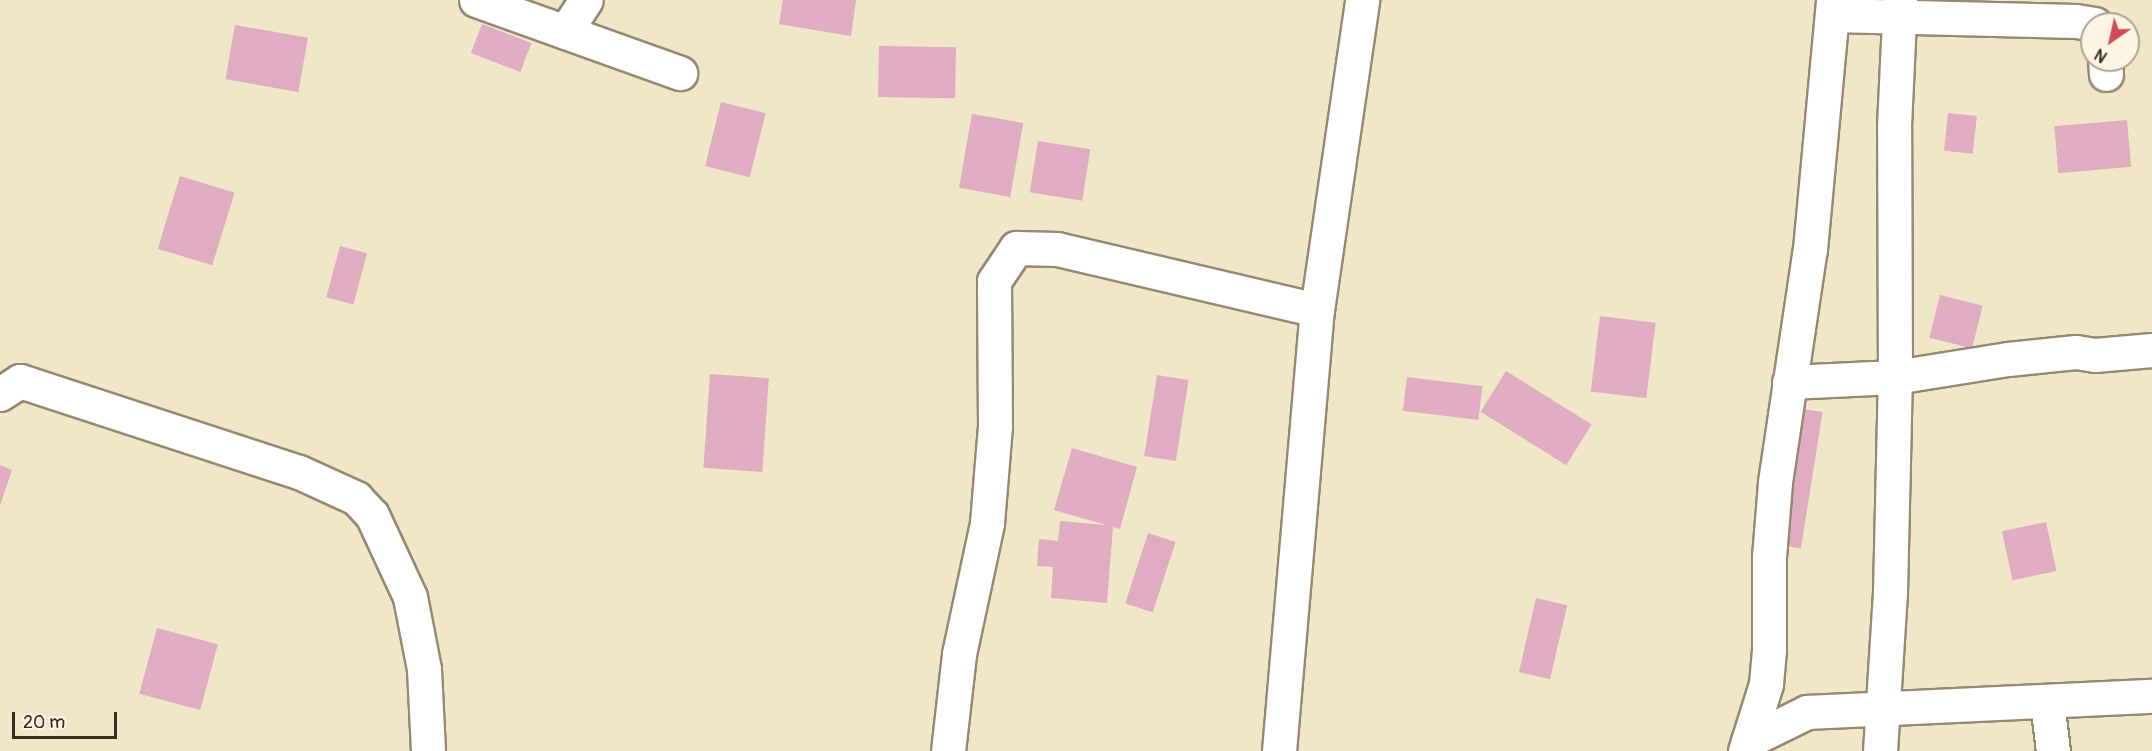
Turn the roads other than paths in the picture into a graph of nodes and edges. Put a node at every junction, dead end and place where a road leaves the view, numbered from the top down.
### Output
1 (476, 0) edge
2 (586, 0) edge
3 (1362, 0) edge
4 (1833, 7) edge
5 (1900, 8) edge
6 (2080, 22) edge
7 (565, 32) junction
8 (680, 73) dead end
9 (1317, 310) junction
10 (2152, 350) edge
11 (1895, 377) junction
12 (1790, 382) junction
13 (0, 394) edge
14 (1766, 684) junction
15 (2152, 696) edge
16 (2048, 701) junction
17 (1880, 709) junction
18 (1807, 712) junction
19 (1747, 746) edge
20 (428, 751) edge
21 (948, 751) edge
22 (1279, 751) edge
23 (1880, 751) edge
24 (2053, 751) edge

1 - 7 street
2 - 7 street
3 - 9 street
4 - 5 street
4 - 12 street
5 - 6 street
5 - 11 street
7 - 8 street
9 - 21 street
9 - 22 street
10 - 11 street
11 - 12 street
11 - 17 street
12 - 14 street
13 - 20 street
14 - 18 street
14 - 19 street
15 - 16 street
16 - 17 street
16 - 24 street
17 - 18 street
17 - 23 street
18 - 19 street

